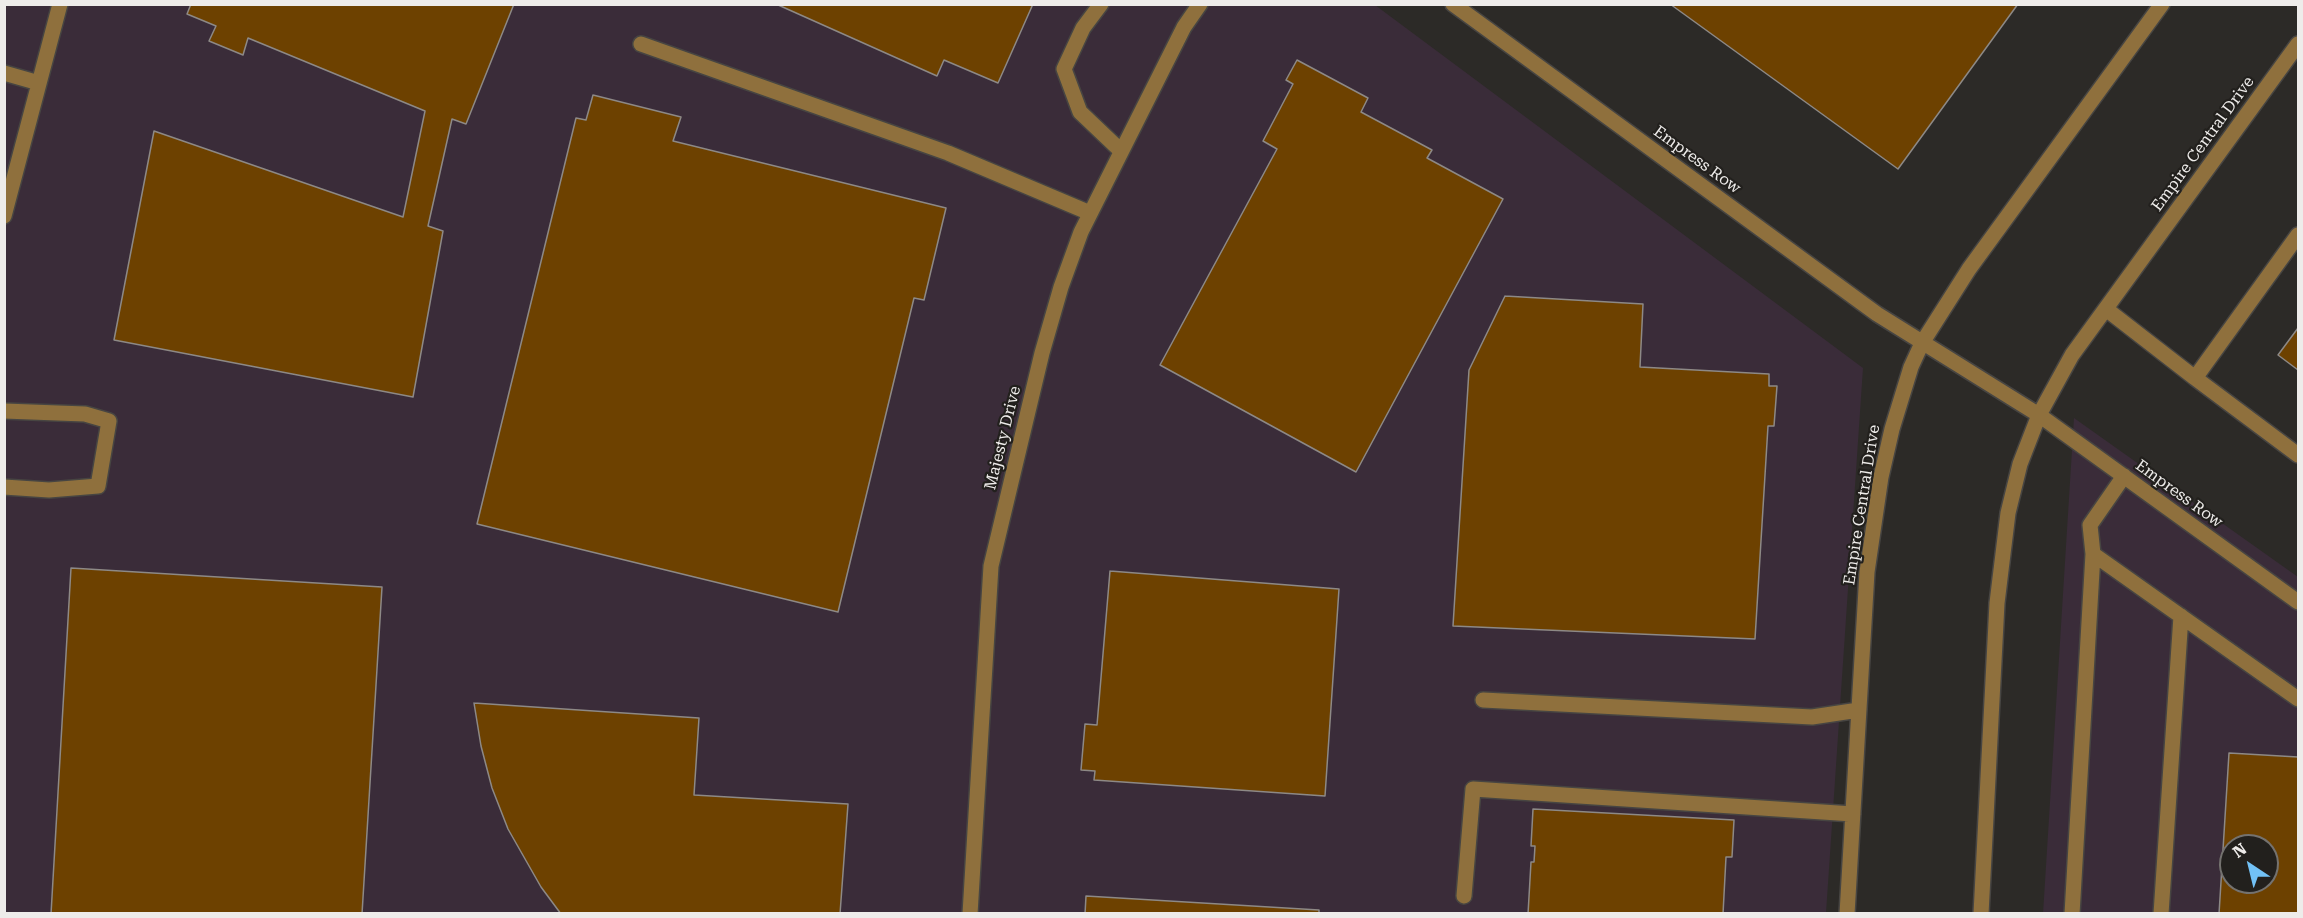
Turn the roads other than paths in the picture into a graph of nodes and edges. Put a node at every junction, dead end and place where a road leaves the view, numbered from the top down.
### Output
1 (60, 4) edge
2 (1101, 4) edge
3 (1200, 4) edge
4 (1453, 4) edge
5 (2162, 4) edge
6 (641, 44) dead end
7 (2298, 44) edge
8 (4, 73) edge
9 (39, 83) junction
10 (1121, 151) junction
11 (1090, 213) junction
12 (4, 216) edge
13 (2298, 235) edge
14 (2106, 309) junction
15 (1922, 343) junction
16 (2195, 378) junction
17 (4, 411) edge
18 (2039, 415) junction
19 (2298, 454) edge
20 (2124, 476) junction
21 (4, 487) edge
22 (2092, 554) junction
23 (2298, 602) edge
24 (2181, 616) junction
25 (2298, 699) edge
26 (1483, 700) dead end
27 (1859, 710) junction
28 (1853, 814) junction
29 (1464, 896) dead end
30 (970, 914) edge
31 (1847, 914) edge
32 (1981, 914) edge
33 (2072, 914) edge
34 (2161, 914) edge

1 - 9 street
2 - 10 street
3 - 10 street, Majesty Drive
4 - 15 street, Empress Row
5 - 15 street, Empire Central Drive
6 - 11 street
7 - 14 street, Empire Central Drive
8 - 9 street
9 - 12 street
10 - 11 street, Majesty Drive
11 - 30 street, Majesty Drive
13 - 16 street
14 - 16 street
14 - 18 street, Empire Central Drive
15 - 18 street, Empress Row
15 - 27 street, Empire Central Drive
16 - 19 street
17 - 21 street
18 - 20 street, Empress Row
18 - 32 street, Empire Central Drive
20 - 22 street
20 - 23 street, Empress Row
22 - 24 street
22 - 33 street
24 - 25 street
24 - 34 street
26 - 27 street
27 - 28 street, Empire Central Drive
28 - 29 street
28 - 31 street, Empire Central Drive

